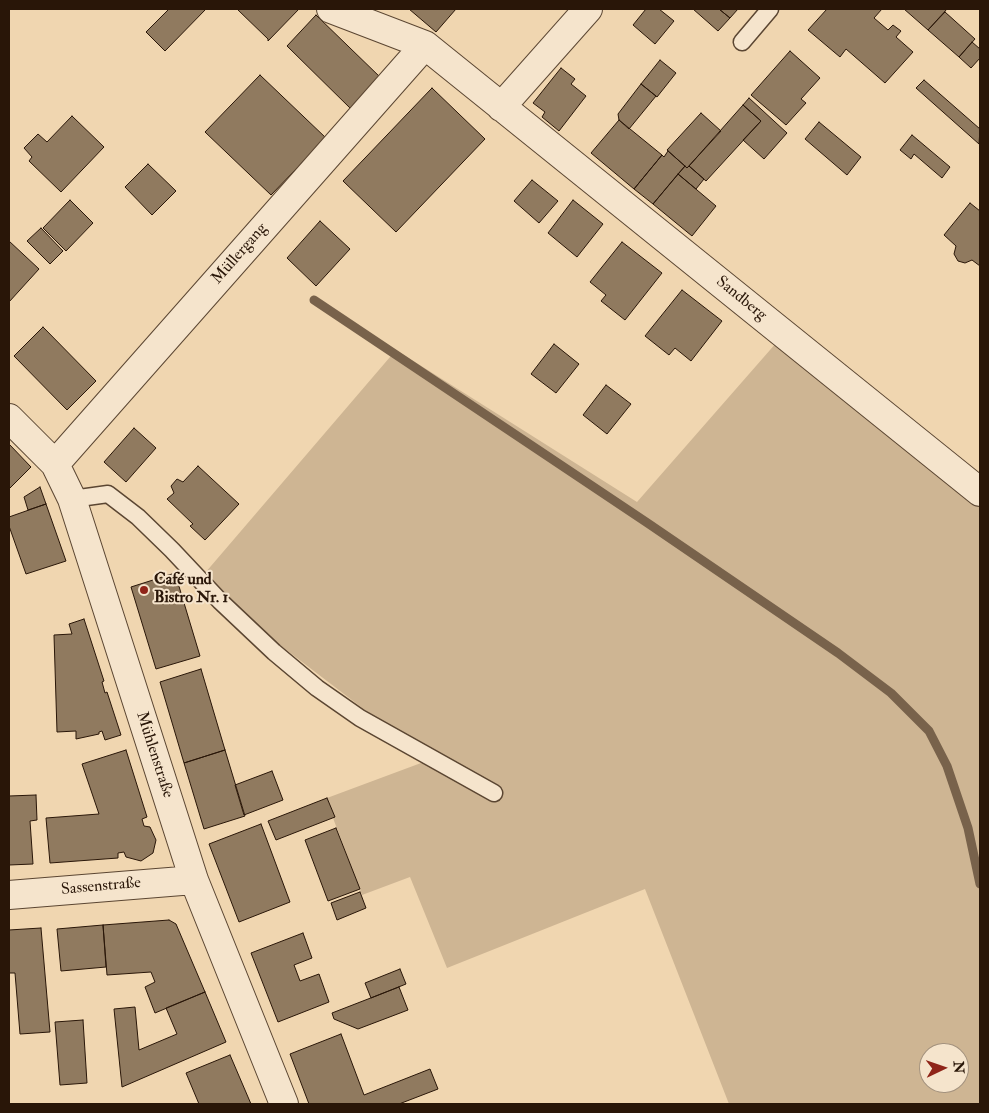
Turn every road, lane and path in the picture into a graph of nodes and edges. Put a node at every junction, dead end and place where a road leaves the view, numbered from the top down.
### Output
1 (331, 9) edge
2 (588, 9) edge
3 (770, 9) edge
4 (742, 42) dead end
5 (425, 45) junction
6 (501, 107) junction
7 (9, 418) edge
8 (54, 464) junction
9 (980, 492) edge
10 (72, 499) junction
11 (494, 793) dead end
12 (194, 880) junction
13 (9, 895) edge
14 (284, 1104) edge

1 - 5 street, Sandberg
2 - 6 street
3 - 4 lane
5 - 6 street, Sandberg
5 - 8 street, Müllergang
6 - 9 street, Sandberg
7 - 8 street, Mühlenstraße
8 - 10 street, Mühlenstraße
10 - 11 lane
10 - 12 street, Mühlenstraße
12 - 13 street, Sassenstraße
12 - 14 street, Mühlenstraße

